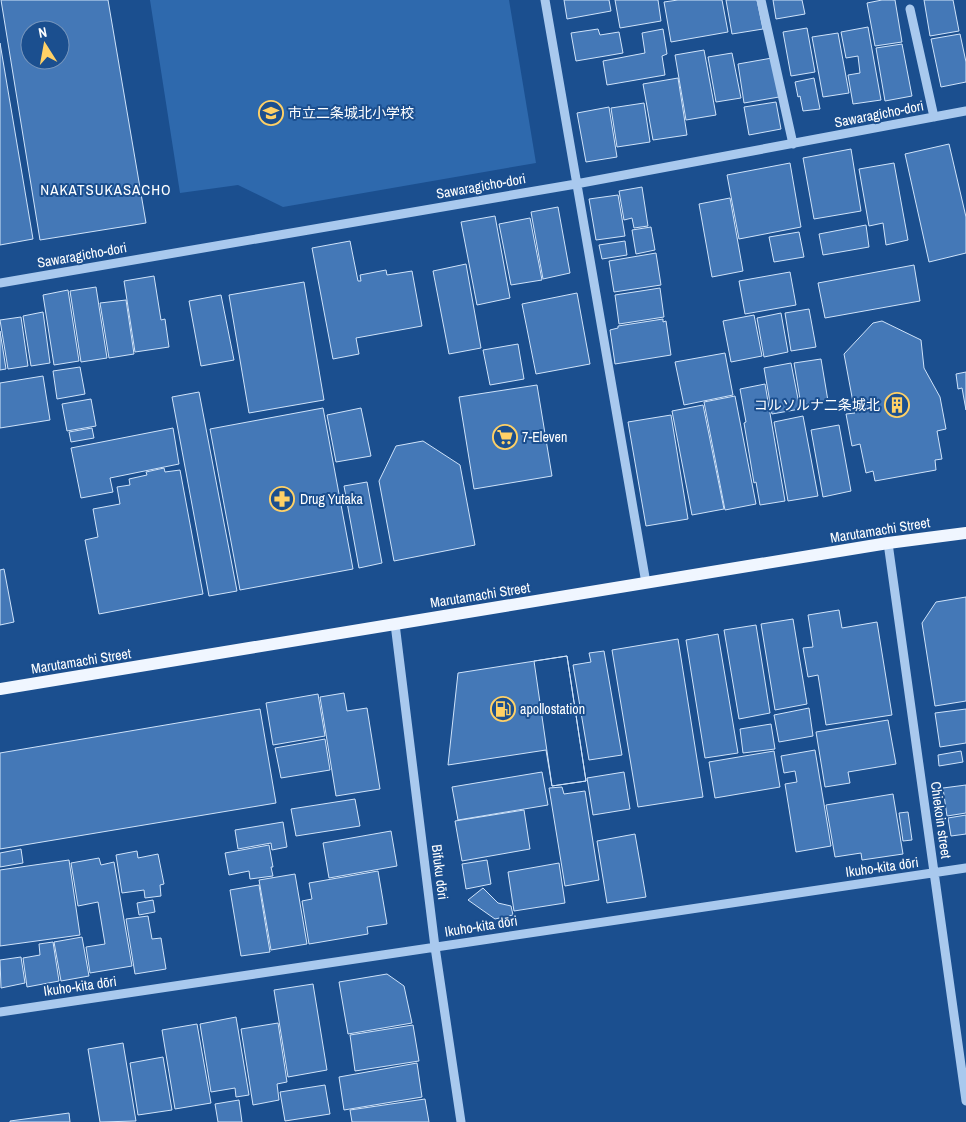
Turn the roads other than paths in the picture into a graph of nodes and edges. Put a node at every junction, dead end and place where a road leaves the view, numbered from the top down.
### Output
1 (545, 0) edge
2 (762, 0) edge
3 (910, 8) dead end
4 (966, 111) edge
5 (934, 117) junction
6 (793, 144) junction
7 (576, 184) junction
8 (0, 283) edge
9 (966, 533) edge
10 (888, 544) junction
11 (646, 583) junction
12 (395, 624) junction
13 (0, 689) edge
14 (966, 868) edge
15 (934, 873) junction
16 (435, 947) junction
17 (0, 1012) edge
18 (966, 1101) edge
19 (461, 1122) edge

1 - 7 street
2 - 6 street
3 - 5 street
4 - 5 street, Sawaragicho-dori
5 - 6 street, Sawaragicho-dori
6 - 7 street, Sawaragicho-dori
7 - 8 street, Sawaragicho-dori
7 - 11 street
9 - 10 main road, Marutamachi Street
10 - 11 main road, Marutamachi Street
10 - 15 street, Chiekoin street
11 - 12 main road, Marutamachi Street
12 - 13 main road, Marutamachi Street
12 - 16 street, Bifuku dōri
14 - 15 street, Ikuho-kita dōri
15 - 16 street, Ikuho-kita dōri
15 - 18 street, Chiekoin street
16 - 17 street, Ikuho-kita dōri
16 - 19 street, Bifuku dōri

